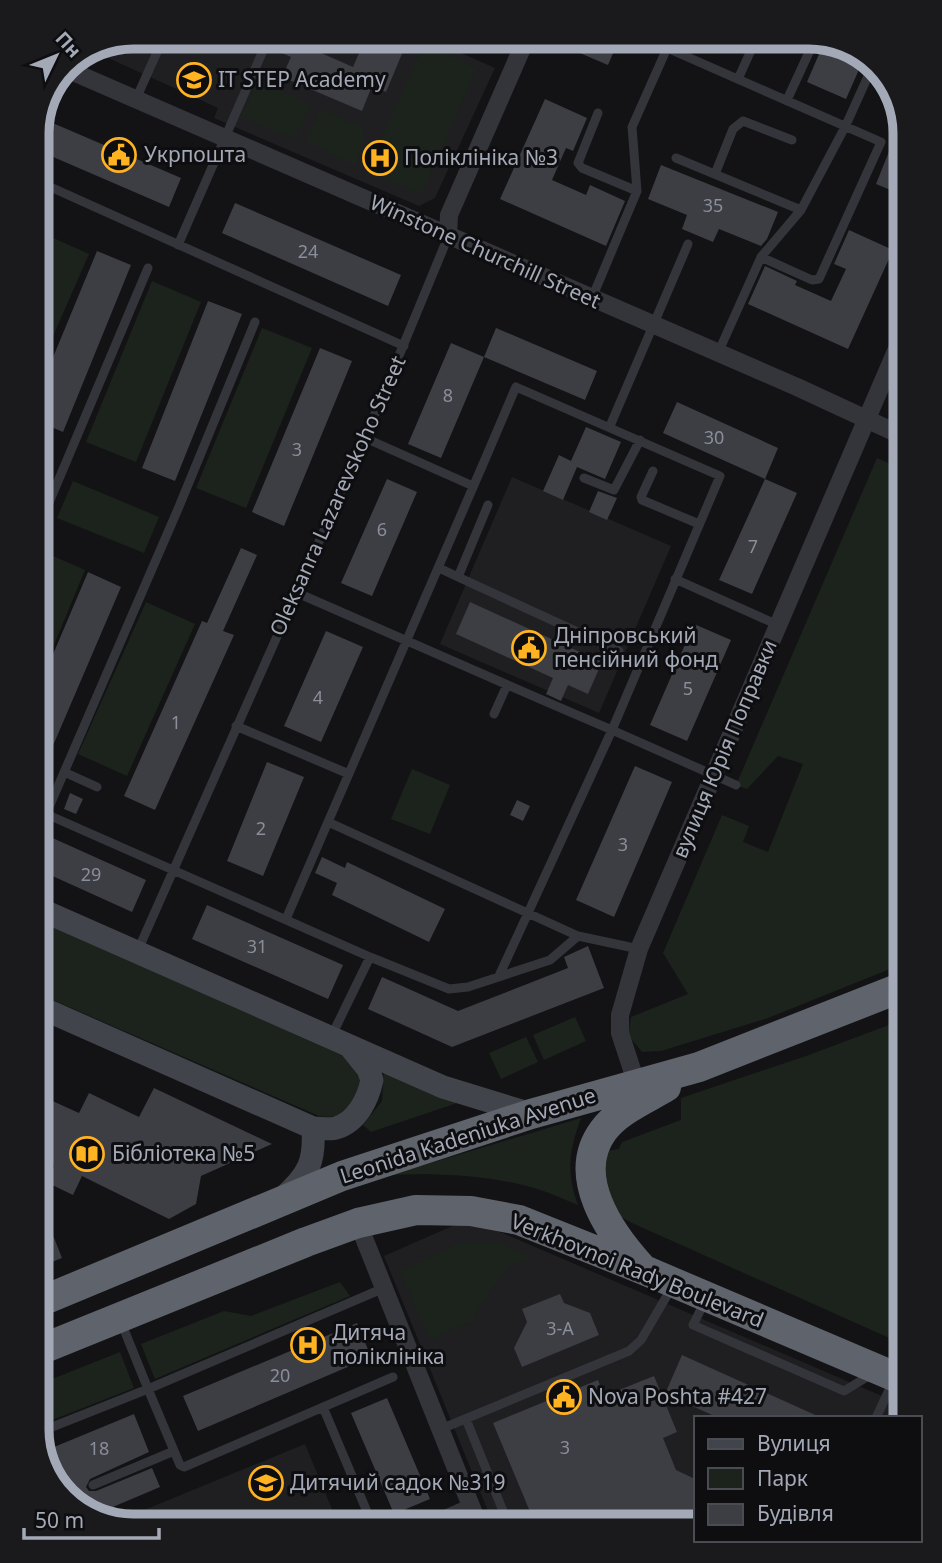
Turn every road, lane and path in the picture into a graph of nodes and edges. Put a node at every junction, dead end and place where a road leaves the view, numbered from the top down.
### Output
1 (158, 49) edge
2 (264, 49) edge
3 (522, 49) edge
4 (667, 49) edge
5 (669, 49) edge
6 (752, 49) edge
7 (810, 49) edge
8 (869, 75) edge
9 (738, 79) junction
10 (91, 80) edge
11 (136, 99) junction
12 (787, 100) junction
13 (598, 113) dead end
14 (846, 125) junction
15 (224, 137) junction
16 (792, 140) dead end
17 (676, 158) dead end
18 (715, 174) junction
19 (49, 186) edge
20 (637, 191) junction
21 (801, 210) junction
22 (448, 237) junction
23 (688, 244) dead end
24 (178, 245) junction
25 (761, 257) junction
26 (148, 268) dead end
27 (592, 298) junction
28 (255, 322) dead end
29 (654, 325) junction
30 (404, 346) junction
31 (718, 353) junction
32 (893, 359) edge
33 (867, 420) junction
34 (610, 426) junction
35 (893, 431) edge
36 (365, 438) junction
37 (640, 440) junction
38 (653, 471) dead end
39 (584, 478) dead end
40 (474, 486) junction
41 (49, 503) edge
42 (488, 505) dead end
43 (699, 524) junction
44 (439, 568) junction
45 (458, 577) junction
46 (675, 579) junction
47 (295, 592) junction
48 (778, 625) junction
49 (407, 641) junction
50 (619, 651) dead end
51 (507, 685) junction
52 (494, 714) dead end
53 (236, 726) junction
54 (612, 730) junction
55 (64, 772) junction
56 (349, 774) junction
57 (714, 775) junction
58 (736, 785) dead end
59 (97, 787) dead end
60 (49, 798) edge
61 (49, 816) edge
62 (328, 822) junction
63 (172, 870) junction
64 (49, 913) edge
65 (528, 914) junction
66 (286, 919) junction
67 (578, 936) junction
68 (639, 949) junction
69 (138, 952) junction
70 (370, 957) junction
71 (499, 976) junction
72 (893, 991) edge
73 (49, 1011) edge
74 (340, 1043) junction
75 (699, 1067) junction
76 (637, 1085) junction
77 (531, 1114) junction
78 (313, 1128) junction
79 (280, 1200) junction
80 (358, 1223) junction
81 (644, 1270) junction
82 (675, 1283) junction
83 (384, 1288) junction
84 (49, 1298) edge
85 (119, 1317) junction
86 (49, 1346) edge
87 (893, 1372) edge
88 (393, 1377) dead end
89 (893, 1380) edge
90 (148, 1389) junction
91 (323, 1407) junction
92 (877, 1416) edge
93 (466, 1419) junction
94 (49, 1428) edge
95 (441, 1429) junction
96 (174, 1451) junction
97 (93, 1485) dead end
98 (470, 1503) junction
99 (368, 1514) edge
100 (445, 1514) edge
101 (474, 1514) edge
102 (504, 1514) edge

1 - 11 lane
2 - 15 lane
3 - 22 street, Oleksanra Lazarevskoho Street
4 - 20 lane
5 - 9 lane
6 - 9 lane
7 - 12 lane
8 - 14 lane
9 - 12 lane
10 - 11 street, Winstone Churchill Street
11 - 15 street, Winstone Churchill Street
12 - 14 lane
13 - 20 lane
14 - 21 lane
14 - 25 lane
15 - 22 street, Winstone Churchill Street
15 - 24 lane
16 - 18 lane
17 - 18 lane
18 - 21 lane
19 - 24 lane
20 - 27 lane
21 - 25 lane
22 - 27 street, Winstone Churchill Street
22 - 30 lane, Oleksanra Lazarevskoho Street
23 - 29 lane
24 - 30 lane
25 - 31 lane
26 - 41 lane
27 - 29 street, Winstone Churchill Street
28 - 55 lane
29 - 31 street, Winstone Churchill Street
29 - 34 lane
30 - 36 lane, Oleksanra Lazarevskoho Street
31 - 33 street, Winstone Churchill Street
32 - 33 street, вулиця Юрія Поправки
33 - 35 street, Winstone Churchill Street
33 - 48 street, вулиця Юрія Поправки
34 - 37 lane
34 - 40 lane
36 - 40 lane
36 - 47 lane, Oleksanra Lazarevskoho Street
37 - 39 lane
37 - 43 lane
38 - 43 lane
40 - 44 lane
42 - 45 lane
43 - 46 lane
44 - 45 lane
44 - 49 lane
45 - 50 lane
46 - 48 lane
46 - 54 lane
47 - 49 lane
47 - 53 lane, Oleksanra Lazarevskoho Street
48 - 57 street, вулиця Юрія Поправки
49 - 51 lane
49 - 56 lane
51 - 52 lane
51 - 54 lane
53 - 56 lane
53 - 63 lane, Oleksanra Lazarevskoho Street
54 - 57 lane
54 - 65 lane
55 - 59 lane
55 - 60 lane
56 - 62 lane
57 - 58 lane
57 - 68 street, вулиця Юрія Поправки
61 - 63 lane
62 - 65 lane
62 - 66 lane
63 - 66 lane
63 - 69 lane, Oleksanra Lazarevskoho Street
64 - 69 street
65 - 67 lane
65 - 71 lane
66 - 70 lane
67 - 68 lane
67 - 71 lane
68 - 76 street, вулиця Юрія Поправки
69 - 74 street
70 - 71 lane
70 - 74 lane
72 - 75 highway, Leonida Kadeniuka Avenue
73 - 78 street
74 - 77 street
74 - 78 street
75 - 76 highway, Leonida Kadeniuka Avenue
75 - 81 highway
76 - 77 highway, Leonida Kadeniuka Avenue
77 - 79 highway, Leonida Kadeniuka Avenue
78 - 79 street
79 - 84 highway, Leonida Kadeniuka Avenue
80 - 81 highway, Verkhovnoi Rady Boulevard
80 - 83 street
80 - 85 highway
81 - 82 highway, Verkhovnoi Rady Boulevard
82 - 87 highway, Verkhovnoi Rady Boulevard
82 - 93 lane
83 - 90 lane
83 - 95 street
85 - 86 highway
85 - 90 lane
88 - 91 lane
89 - 92 lane
90 - 94 lane
90 - 96 lane
91 - 96 lane
91 - 99 lane
93 - 95 lane
93 - 102 lane
95 - 98 street
96 - 97 lane
98 - 100 lane
98 - 101 street

